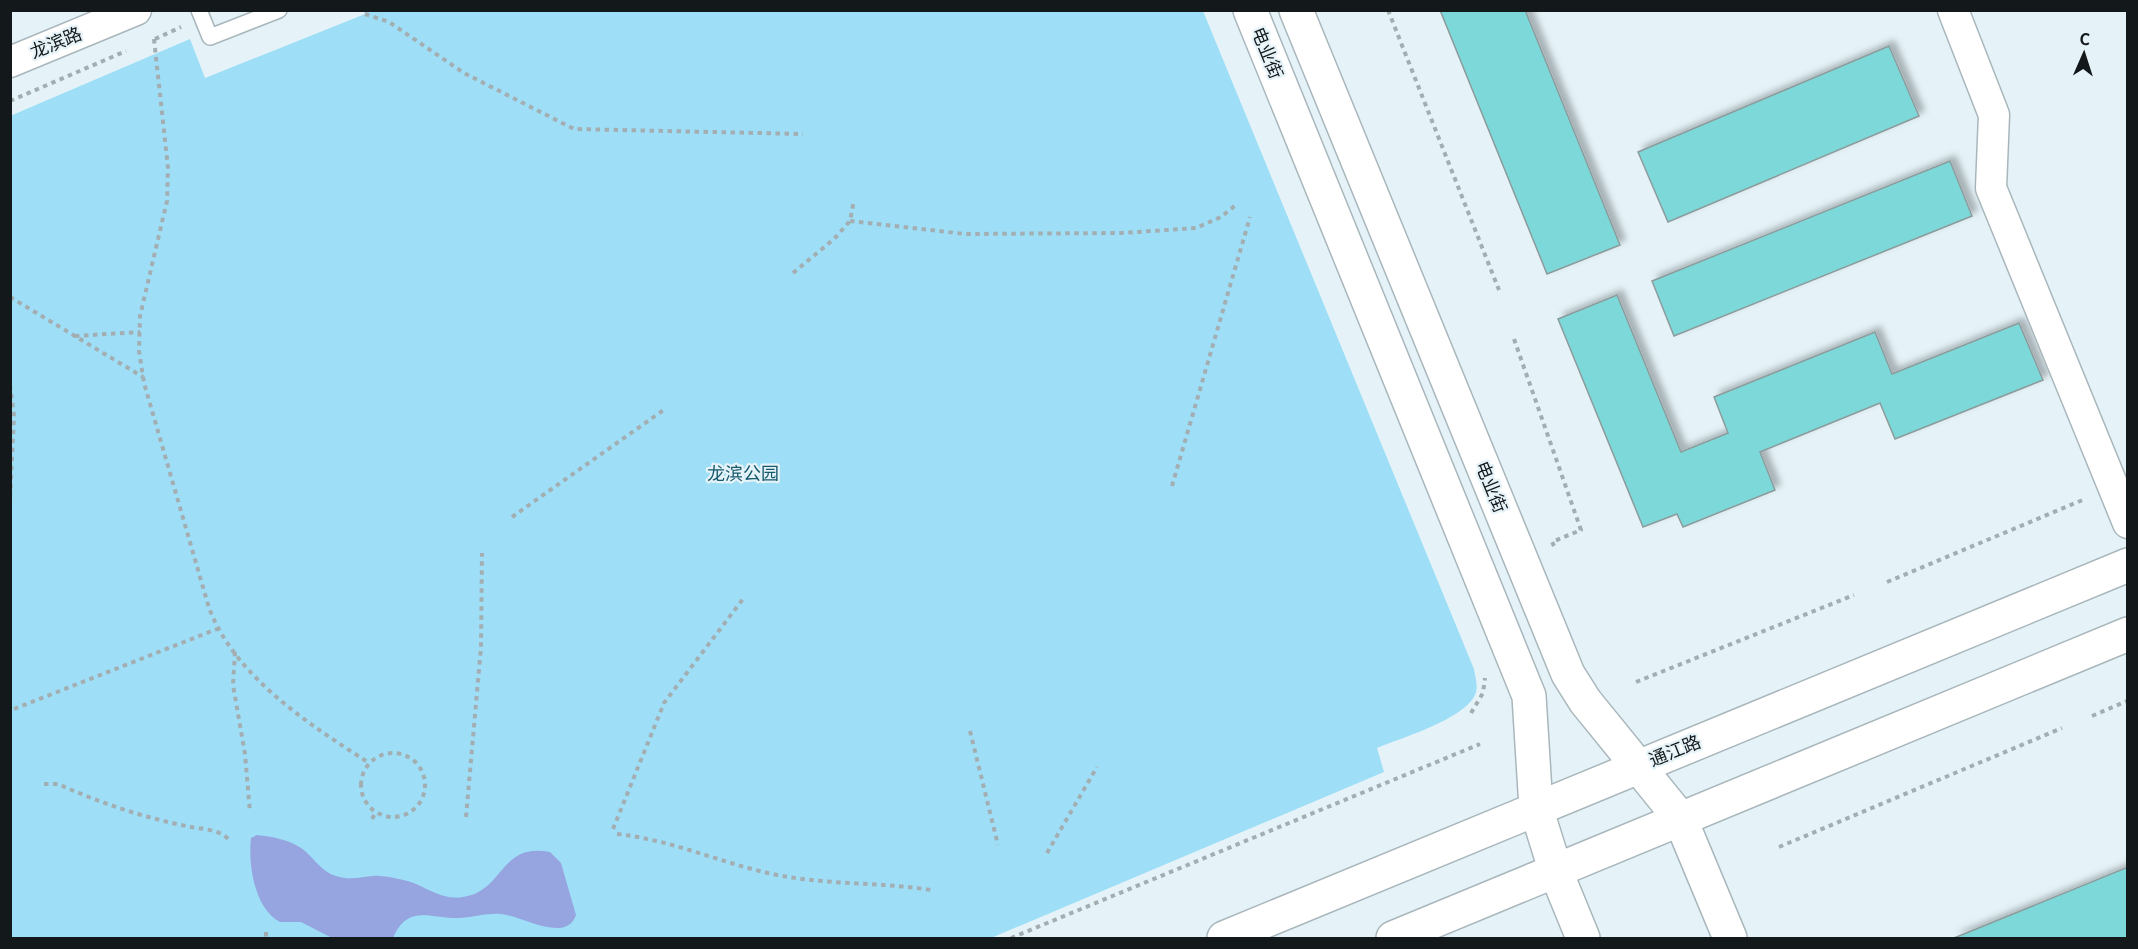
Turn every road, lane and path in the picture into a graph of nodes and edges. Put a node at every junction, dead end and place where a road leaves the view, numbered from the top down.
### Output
1 (136, 10) edge
2 (199, 10) edge
3 (279, 10) edge
4 (1250, 10) edge
5 (1296, 10) edge
6 (1388, 10) edge
7 (1953, 10) edge
8 (365, 14) dead end
9 (182, 27) dead end
10 (154, 39) junction
11 (144, 43) dead end
12 (134, 48) dead end
13 (10, 62) edge
14 (10, 100) edge
15 (803, 134) dead end
16 (854, 200) dead end
17 (1237, 204) dead end
18 (1250, 217) dead end
19 (850, 221) junction
20 (793, 273) dead end
21 (1498, 290) dead end
22 (10, 297) edge
23 (140, 332) junction
24 (75, 336) junction
25 (1514, 339) dead end
26 (144, 377) junction
27 (10, 385) edge
28 (665, 409) dead end
29 (1172, 486) dead end
30 (2088, 497) dead end
31 (10, 500) edge
32 (512, 518) dead end
33 (2127, 523) edge
34 (1556, 551) dead end
35 (482, 553) dead end
36 (2127, 565) edge
37 (1887, 582) dead end
38 (1854, 595) dead end
39 (743, 599) dead end
40 (217, 628) junction
41 (2127, 634) edge
42 (235, 651) junction
43 (1636, 682) dead end
44 (2127, 701) edge
45 (14, 709) dead end
46 (2092, 716) dead end
47 (2062, 728) dead end
48 (970, 731) dead end
49 (1480, 744) dead end
50 (369, 763) junction
51 (1097, 767) dead end
52 (1637, 767) junction
53 (44, 784) dead end
54 (1536, 808) junction
55 (250, 812) dead end
56 (376, 812) junction
57 (466, 817) dead end
58 (372, 819) dead end
59 (1680, 819) junction
60 (613, 828) dead end
61 (617, 834) dead end
62 (229, 840) dead end
63 (998, 845) dead end
64 (1779, 847) dead end
65 (1047, 853) dead end
66 (1556, 872) junction
67 (931, 890) dead end
68 (266, 932) dead end
69 (266, 939) edge
70 (1011, 939) edge
71 (1224, 939) edge
72 (1393, 939) edge
73 (1583, 939) edge
74 (1730, 939) edge

1 - 13 street, 龙滨路
2 - 3 lane
4 - 54 main road, 电业街
5 - 52 main road, 电业街
6 - 21 path
7 - 33 street
8 - 15 path
9 - 10 path
10 - 11 path
10 - 23 path
12 - 14 path
16 - 19 path
17 - 19 path
18 - 29 path
19 - 20 path
22 - 24 path
23 - 24 path
23 - 26 path
24 - 26 path
25 - 34 path
26 - 40 path
27 - 31 path
28 - 32 path
30 - 37 path
35 - 57 path
36 - 52 main road, 通江路
38 - 43 path
39 - 60 path
40 - 42 path
40 - 45 path
41 - 59 main road
42 - 50 path
42 - 55 path
44 - 46 path
47 - 64 path
48 - 63 path
49 - 70 path
50 - 56 path
50 - 56 path
51 - 65 path
52 - 54 main road, 通江路
52 - 59 main road, 电业街
53 - 62 path
54 - 66 main road, 电业街
54 - 71 main road, 通江路
56 - 58 path
59 - 66 main road
59 - 74 main road, 电业街
61 - 67 path
66 - 72 main road
66 - 73 main road, 电业街
68 - 69 path

